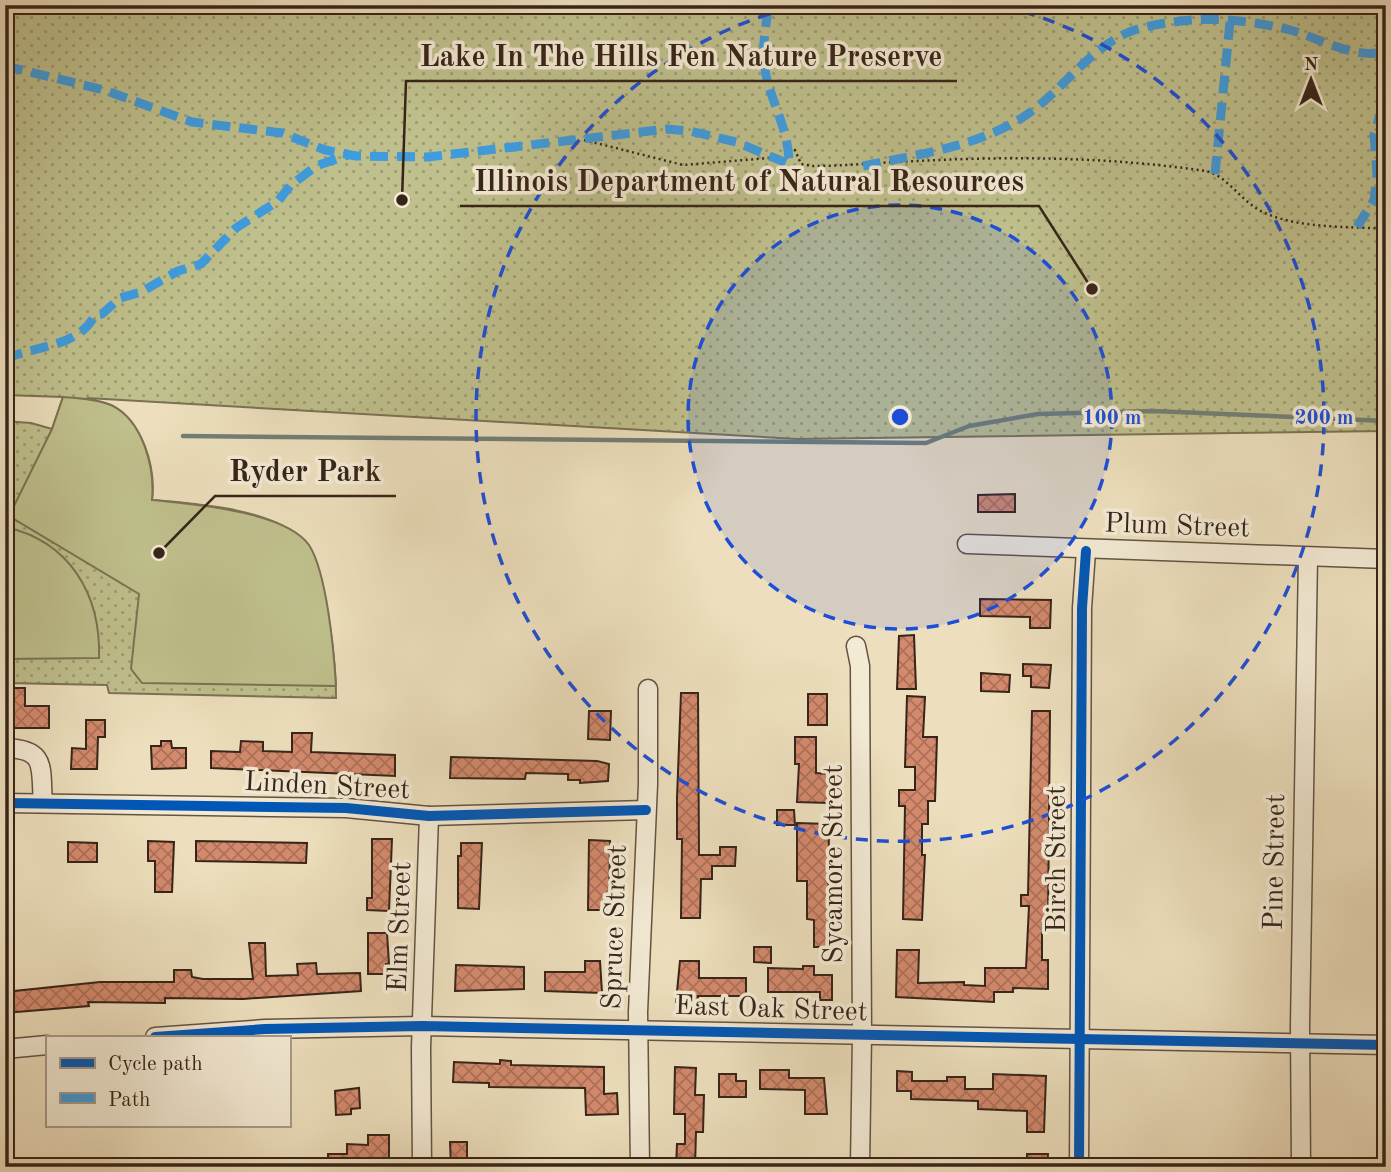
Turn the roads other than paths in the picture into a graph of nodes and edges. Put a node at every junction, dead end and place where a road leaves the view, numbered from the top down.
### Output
1 (967, 544) dead end
2 (1086, 551) junction
3 (1308, 557) junction
4 (1386, 559) edge
5 (856, 646) dead end
6 (648, 690) dead end
7 (5, 748) edge
8 (5, 803) edge
9 (43, 803) junction
10 (646, 810) junction
11 (429, 816) junction
12 (422, 1026) junction
13 (639, 1029) junction
14 (862, 1035) junction
15 (169, 1036) edge
16 (1080, 1040) junction
17 (1300, 1044) junction
18 (46, 1045) edge
19 (1386, 1045) edge
20 (5, 1049) edge
21 (422, 1167) edge
22 (640, 1167) edge
23 (859, 1167) edge
24 (1079, 1167) edge
25 (1301, 1167) edge

1 - 2 street, Plum Street
2 - 3 street, Plum Street
2 - 16 street, Birch Street
3 - 4 street, Plum Street
3 - 17 street, Pine Street
5 - 14 street, Sycamore Street
6 - 10 street, Spruce Street
7 - 9 street
8 - 9 street, Linden Street
9 - 11 street, Linden Street
10 - 11 street, Linden Street
10 - 13 street, Spruce Street
11 - 12 street, Elm Street
12 - 13 street, East Oak Street
12 - 15 street, East Oak Street
12 - 21 street, Elm Street
13 - 14 street, East Oak Street
13 - 22 street, Spruce Street
14 - 16 street, East Oak Street
14 - 23 street, Sycamore Street
16 - 17 street, East Oak Street
16 - 24 street, Birch Street
17 - 19 street, East Oak Street
17 - 25 street, Pine Street
18 - 20 street

